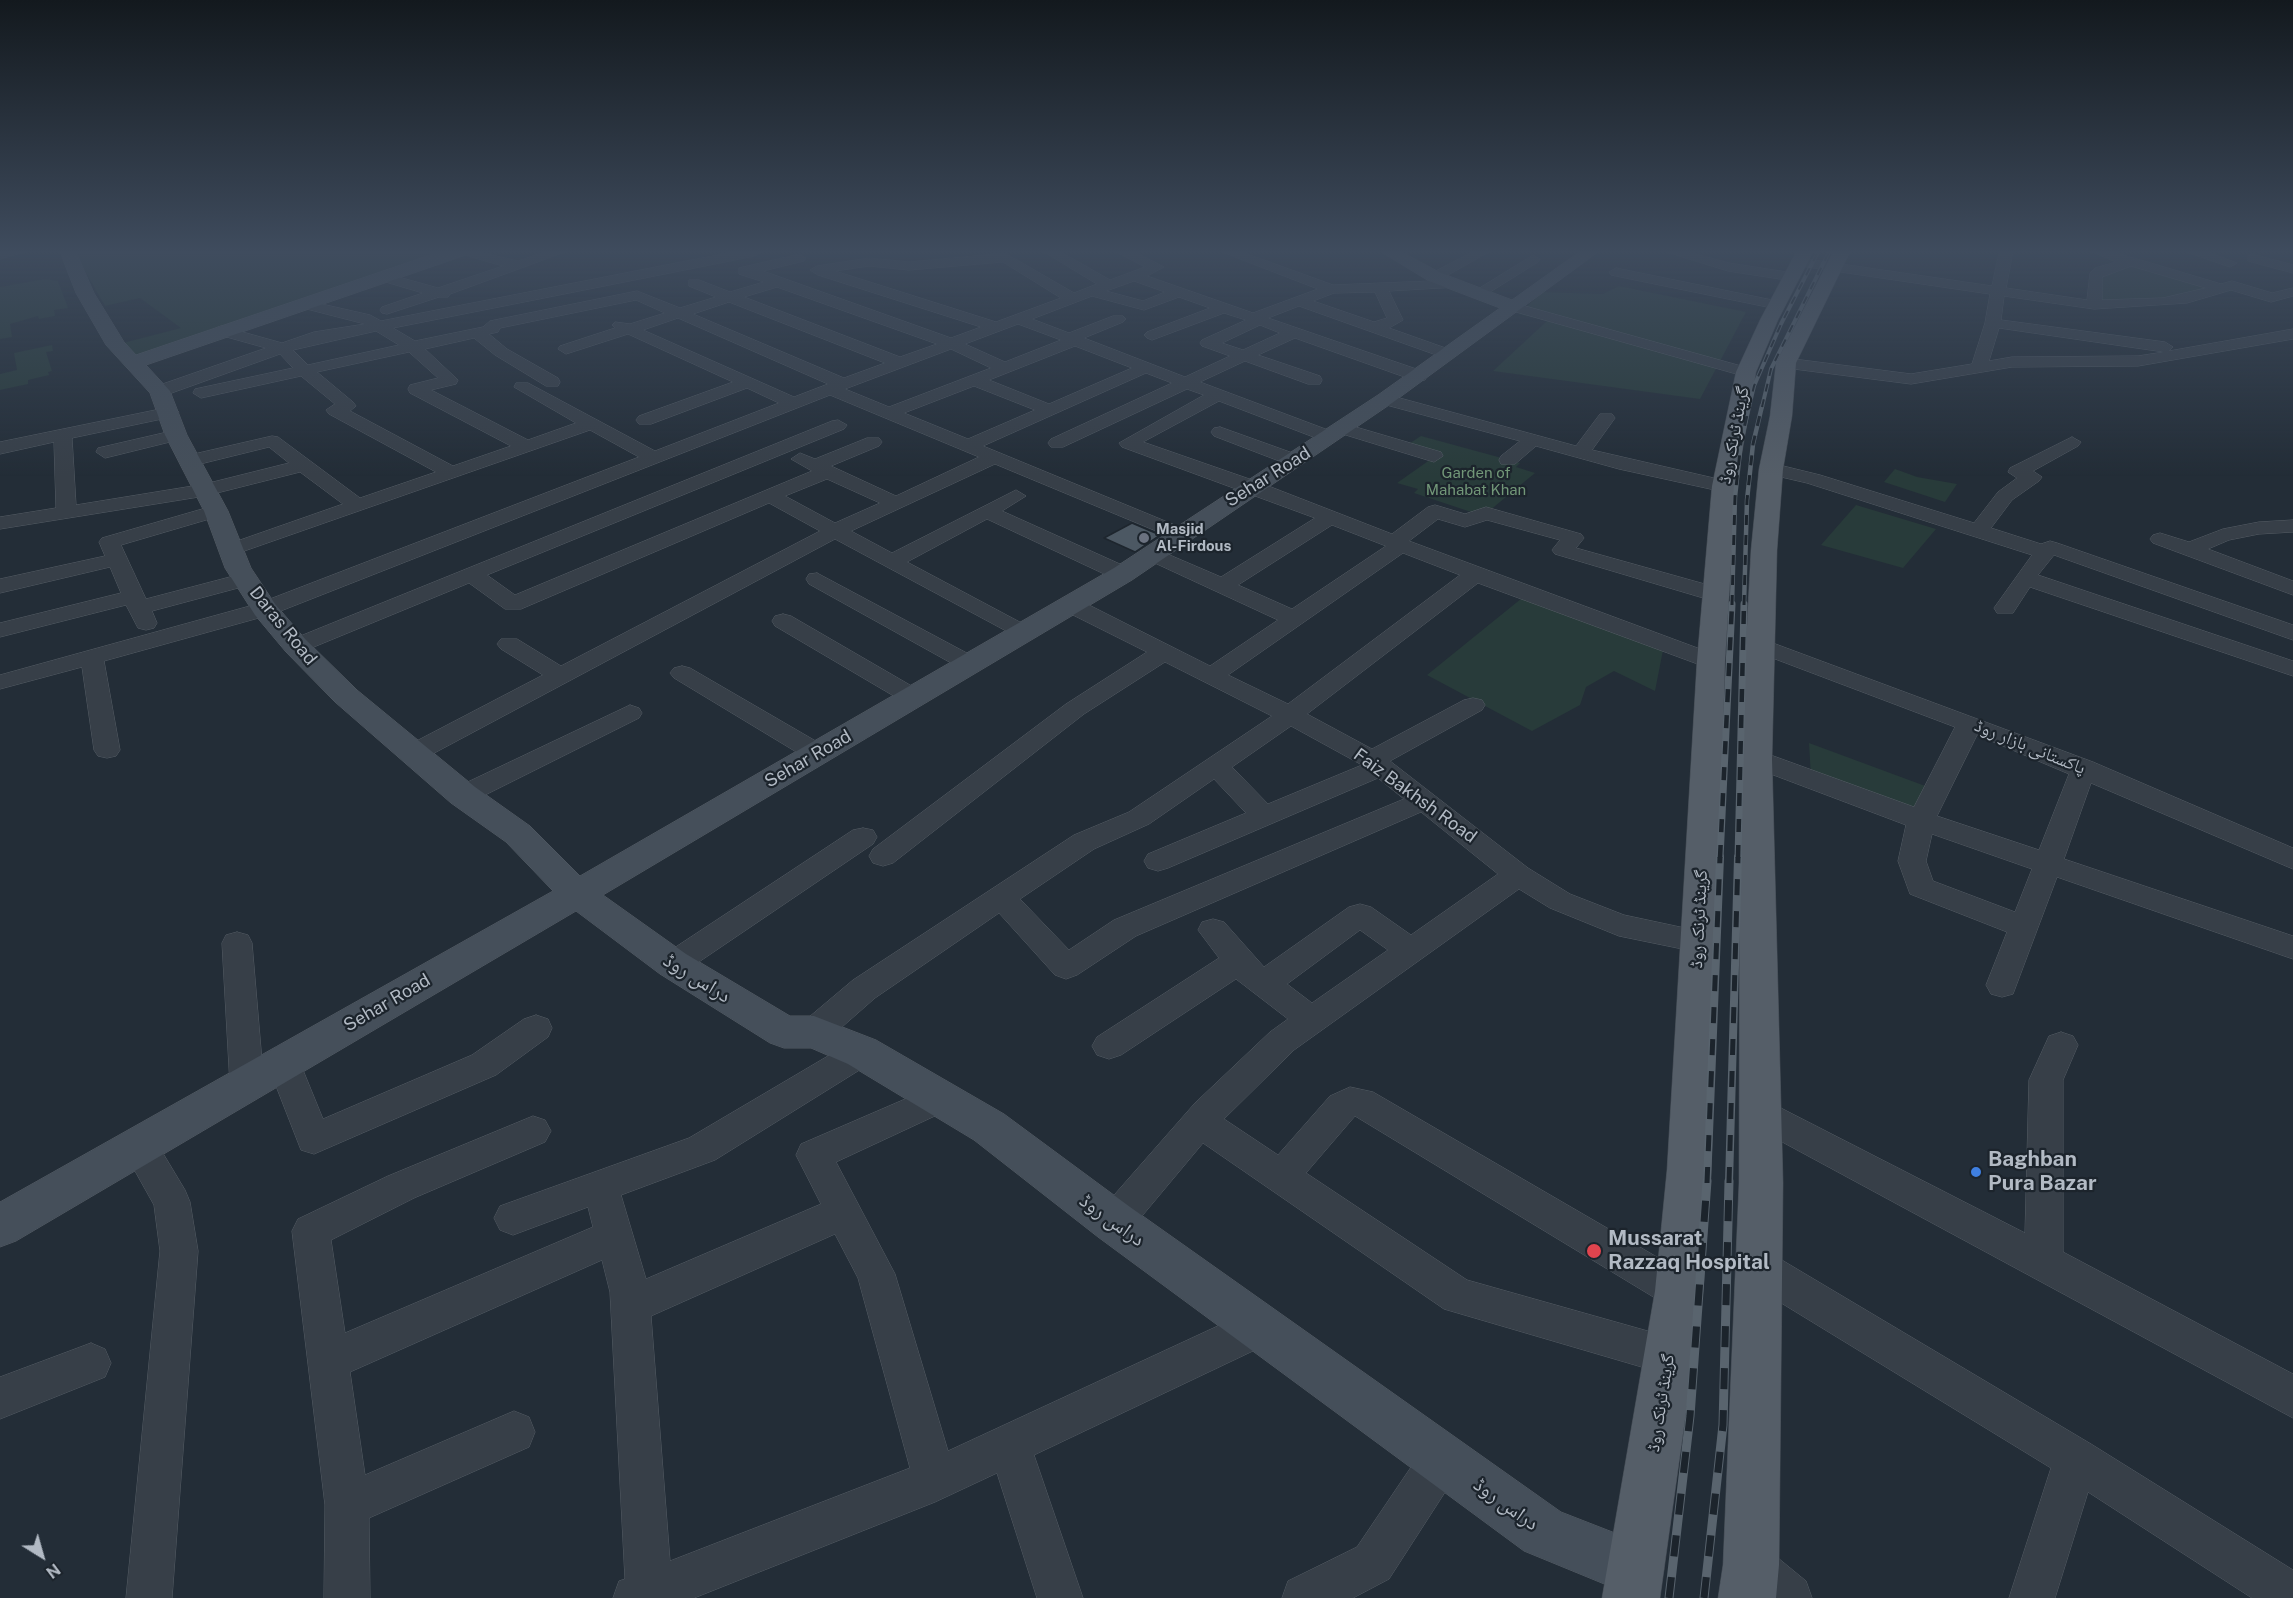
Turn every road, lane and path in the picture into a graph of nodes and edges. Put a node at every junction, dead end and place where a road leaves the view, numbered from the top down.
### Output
1 (107, 327) edge
2 (235, 327) edge
3 (342, 327) edge
4 (377, 327) edge
5 (381, 327) edge
6 (482, 327) edge
7 (516, 327) edge
8 (633, 327) edge
9 (703, 327) edge
10 (805, 327) edge
11 (903, 327) edge
12 (997, 327) edge
13 (1026, 327) edge
14 (1101, 327) edge
15 (1174, 327) edge
16 (1241, 327) edge
17 (1283, 327) edge
18 (1376, 327) edge
19 (1487, 327) edge
20 (1584, 327) edge
21 (1773, 327) edge
22 (1795, 327) edge
23 (1993, 327) edge
24 (2020, 327) edge
25 (628, 328) junction
26 (221, 331) junction
27 (1296, 331) junction
28 (485, 333) junction
29 (2293, 334) edge
30 (1152, 335) dead end
31 (1074, 339) junction
32 (2269, 339) junction
33 (2250, 342) junction
34 (952, 344) junction
35 (291, 345) junction
36 (412, 346) junction
37 (2288, 349) edge
38 (566, 350) dead end
39 (2181, 351) junction
40 (1448, 354) junction
41 (1246, 355) junction
42 (131, 363) junction
43 (900, 363) junction
44 (1786, 363) junction
45 (1147, 367) junction
46 (1005, 368) junction
47 (1979, 368) junction
48 (303, 369) junction
49 (1746, 372) junction
50 (1419, 376) junction
51 (975, 380) junction
52 (1314, 380) dead end
53 (552, 382) dead end
54 (748, 382) junction
55 (1188, 382) junction
56 (1109, 384) junction
57 (522, 387) dead end
58 (837, 387) junction
59 (1220, 394) junction
60 (1151, 399) junction
61 (1385, 399) junction
62 (794, 403) junction
63 (1057, 406) junction
64 (168, 410) junction
65 (889, 413) junction
66 (1109, 418) junction
67 (1606, 418) dead end
68 (645, 420) dead end
69 (591, 424) junction
70 (838, 425) dead end
71 (1220, 432) dead end
72 (1336, 433) junction
73 (63, 434) junction
74 (708, 437) junction
75 (1534, 439) junction
76 (873, 442) dead end
77 (2072, 442) dead end
78 (1057, 443) dead end
79 (968, 446) junction
80 (528, 447) junction
81 (0, 448) edge
82 (105, 452) dead end
83 (738, 452) junction
84 (1580, 453) junction
85 (1434, 456) dead end
86 (994, 457) junction
87 (655, 458) junction
88 (1294, 460) junction
89 (1508, 460) dead end
90 (188, 461) junction
91 (304, 465) junction
92 (815, 465) junction
93 (1771, 469) junction
94 (453, 473) junction
95 (1251, 486) junction
96 (1724, 486) junction
97 (1016, 496) dead end
98 (772, 497) junction
99 (210, 501) junction
100 (896, 503) junction
101 (358, 506) junction
102 (66, 512) junction
103 (988, 512) junction
104 (377, 517) dead end
105 (1329, 518) junction
106 (0, 523) edge
107 (2293, 526) edge
108 (837, 530) junction
109 (1978, 531) junction
110 (1180, 534) junction
111 (2160, 539) dead end
112 (1398, 543) junction
113 (2189, 550) junction
114 (2045, 552) junction
115 (1151, 554) junction
116 (117, 559) junction
117 (893, 561) junction
118 (238, 566) junction
119 (471, 574) junction
120 (1122, 574) junction
121 (1476, 574) junction
122 (2025, 578) junction
123 (817, 579) dead end
124 (0, 586) edge
125 (1222, 586) junction
126 (1718, 587) junction
127 (2293, 588) edge
128 (1071, 605) junction
129 (2005, 608) dead end
130 (140, 609) junction
131 (265, 609) junction
132 (1295, 619) junction
133 (783, 621) dead end
134 (0, 630) edge
135 (1023, 633) junction
136 (2293, 633) edge
137 (509, 644) dead end
138 (296, 646) junction
139 (1762, 646) junction
140 (1164, 652) junction
141 (92, 657) junction
142 (1711, 661) junction
143 (970, 664) junction
144 (2293, 669) edge
145 (682, 673) dead end
146 (1212, 675) junction
147 (561, 676) junction
148 (0, 682) edge
149 (913, 697) junction
150 (1473, 705) dead end
151 (630, 712) dead end
152 (1290, 715) junction
153 (1970, 723) junction
154 (107, 750) dead end
155 (414, 753) junction
156 (817, 753) junction
157 (1756, 759) junction
158 (1377, 764) junction
159 (1216, 766) junction
160 (2084, 768) junction
161 (463, 795) junction
162 (1425, 801) junction
163 (1264, 816) junction
164 (1921, 820) junction
165 (2293, 859) edge
166 (1158, 861) dead end
167 (2050, 862) junction
168 (1518, 875) junction
169 (577, 894) junction
170 (1002, 898) junction
171 (2024, 927) junction
172 (1213, 930) dead end
173 (1697, 941) junction
174 (237, 943) dead end
175 (2293, 948) edge
176 (1410, 950) junction
177 (1239, 961) junction
178 (673, 964) junction
179 (1264, 984) junction
180 (2002, 985) dead end
181 (1312, 1020) junction
182 (536, 1028) dead end
183 (814, 1032) junction
184 (2061, 1045) dead end
185 (1109, 1046) dead end
186 (862, 1052) junction
187 (284, 1063) junction
188 (247, 1085) junction
189 (940, 1098) junction
190 (1761, 1114) junction
191 (1200, 1122) junction
192 (533, 1131) dead end
193 (139, 1146) junction
194 (1281, 1177) junction
195 (601, 1188) junction
196 (844, 1212) junction
197 (513, 1218) dead end
198 (1114, 1222) junction
199 (0, 1226) edge
200 (614, 1236) junction
201 (2044, 1262) junction
202 (1756, 1266) junction
203 (1679, 1291) junction
204 (631, 1305) junction
205 (1262, 1326) junction
206 (1669, 1355) junction
207 (328, 1361) junction
208 (91, 1363) dead end
209 (2293, 1397) edge
210 (0, 1398) edge
211 (514, 1432) dead end
212 (1009, 1444) junction
213 (1443, 1457) junction
214 (2076, 1459) junction
215 (935, 1480) junction
216 (347, 1506) junction
217 (1749, 1582) edge
218 (1634, 1584) edge
219 (643, 1595) edge
220 (2293, 1597) edge
221 (149, 1598) edge
222 (347, 1598) edge
223 (1060, 1598) edge
224 (1305, 1598) edge
225 (1789, 1598) edge
226 (2032, 1598) edge

1 - 42 street, Daras Road
2 - 26 street
3 - 35 street
4 - 35 street
5 - 36 street
6 - 28 street
7 - 28 street
8 - 25 street
9 - 58 street
10 - 43 street
11 - 34 street
12 - 34 street
13 - 31 street
14 - 31 street
15 - 30 street
16 - 41 street
17 - 27 street
18 - 40 street
19 - 40 street, Sehar Road
20 - 49 street
21 - 49 main road, گرینڈ ٹرنک روڈ
22 - 44 main road
23 - 47 street
24 - 39 street
25 - 38 street
25 - 54 street
26 - 35 street
26 - 42 street
27 - 41 street
27 - 50 street
28 - 36 street
28 - 53 street
29 - 32 street
31 - 45 street
31 - 46 street
32 - 33 street
32 - 37 street
33 - 37 street
33 - 39 street
34 - 43 street
34 - 46 street
35 - 48 street
35 - 64 street
36 - 48 street
36 - 80 street
39 - 47 street
40 - 50 street, Sehar Road
41 - 52 street
41 - 55 street
42 - 64 street, Daras Road
43 - 58 street
44 - 47 street
44 - 93 main road
45 - 55 street
45 - 56 street
46 - 51 street
48 - 64 street
48 - 94 street
49 - 96 main road, گرینڈ ٹرنک روڈ
50 - 61 street, Sehar Road
51 - 63 street
51 - 65 street
54 - 62 street
54 - 68 street
55 - 59 street
55 - 60 street
56 - 60 street
56 - 63 street
57 - 69 street
58 - 62 street
58 - 65 street
59 - 72 street
59 - 95 street
60 - 66 street
61 - 72 street, Sehar Road
61 - 75 street
62 - 74 street
63 - 66 street
63 - 79 street
64 - 73 street
64 - 82 street
64 - 90 street, Daras Road
65 - 79 street
66 - 78 street
67 - 84 street
69 - 80 street
69 - 87 street
70 - 83 street
71 - 88 street
72 - 85 street
72 - 88 street, Sehar Road
73 - 81 street
73 - 102 street
74 - 83 street
74 - 87 street
75 - 84 street
75 - 89 street
76 - 92 street
77 - 109 street
79 - 86 street
80 - 94 street
83 - 119 street
84 - 96 street
86 - 100 street
86 - 110 street
87 - 131 street
88 - 95 street, Sehar Road
90 - 91 street
90 - 99 street, Daras Road
91 - 99 street
91 - 101 street
92 - 98 street
92 - 100 street
93 - 109 street
93 - 139 main road
94 - 101 street
95 - 105 street
95 - 110 street, Sehar Road
96 - 126 main road, گرینڈ ٹرنک روڈ
97 - 103 street
98 - 108 street
98 - 119 street
99 - 102 street
99 - 116 street
99 - 118 street, Daras Road
100 - 108 street
101 - 118 street
102 - 106 street
103 - 117 street
103 - 120 street
104 - 118 street
105 - 112 street
105 - 125 street
107 - 113 street
108 - 117 street
108 - 147 street
109 - 114 street
110 - 115 street, Sehar Road
111 - 113 street
112 - 121 street
112 - 126 street
112 - 132 street
113 - 127 street
114 - 122 street
114 - 136 street
115 - 120 street, Sehar Road
115 - 125 street
116 - 124 street
116 - 130 street
117 - 135 street
118 - 130 street
118 - 131 street, Daras Road
119 - 138 street
120 - 128 street, Sehar Road
121 - 142 street
121 - 152 street
122 - 129 street
122 - 144 street
123 - 143 street
125 - 132 street
126 - 142 main road, گرینڈ ٹرنک روڈ
128 - 135 street, Sehar Road
128 - 140 street, Faiz Bakhsh Road
130 - 134 street
131 - 138 street, Daras Road
131 - 141 street
132 - 146 street
133 - 149 street
135 - 143 street, Sehar Road
137 - 147 street
138 - 155 street, Daras Road
139 - 153 street, پاکستانی بازار روڈ
139 - 157 main road
140 - 146 street, Faiz Bakhsh Road
140 - 178 street
141 - 148 street
141 - 154 street
142 - 173 main road, گرینڈ ٹرنک روڈ
143 - 149 street, Sehar Road
145 - 156 street
146 - 152 street, Faiz Bakhsh Road
147 - 155 street
149 - 156 street, Sehar Road
150 - 158 street
151 - 161 street
152 - 158 street, Faiz Bakhsh Road
152 - 159 street
153 - 160 street, پاکستانی بازار روڈ
153 - 164 street
155 - 161 street, Daras Road
156 - 169 street, Sehar Road
157 - 164 street
157 - 190 main road
158 - 162 street, Faiz Bakhsh Road
158 - 163 street
159 - 163 street
159 - 170 street
160 - 165 street, پاکستانی بازار روڈ
160 - 167 street
161 - 169 street, Daras Road
162 - 168 street, Faiz Bakhsh Road
162 - 170 street
163 - 166 street
164 - 167 street
164 - 171 street
167 - 171 street
167 - 175 street
168 - 173 street, Faiz Bakhsh Road
168 - 176 street
169 - 178 street, دراس روڈ
169 - 187 street, Sehar Road
170 - 183 street
171 - 180 street
172 - 177 street
173 - 203 main road, گرینڈ ٹرنک روڈ
174 - 188 street
176 - 179 street
176 - 181 street
177 - 179 street
177 - 185 street
178 - 183 street, دراس روڈ
179 - 181 street
181 - 191 street
182 - 187 street
183 - 186 street, دراس روڈ
184 - 201 street
186 - 189 street, دراس روڈ
186 - 195 street
187 - 188 street, Sehar Road
188 - 193 street, Sehar Road
189 - 196 street
189 - 198 street, دراس روڈ
190 - 201 street
190 - 202 main road
191 - 194 street
191 - 198 street
192 - 207 street
193 - 199 street, Sehar Road
193 - 221 street
194 - 203 street
194 - 206 street
195 - 197 street
195 - 200 street
196 - 204 street
196 - 215 street
198 - 205 street, دراس روڈ
200 - 204 street
200 - 207 street
201 - 209 street
202 - 214 street
202 - 217 main road
203 - 206 main road, گرینڈ ٹرنک روڈ
204 - 219 street
205 - 212 street
205 - 213 street, دراس روڈ
206 - 218 main road, گرینڈ ٹرنک روڈ
207 - 216 street
208 - 210 street
211 - 216 street
212 - 215 street
212 - 223 street
213 - 218 street, دراس روڈ
213 - 224 street
214 - 220 street
214 - 226 street
215 - 219 street
216 - 222 street
217 - 225 street

